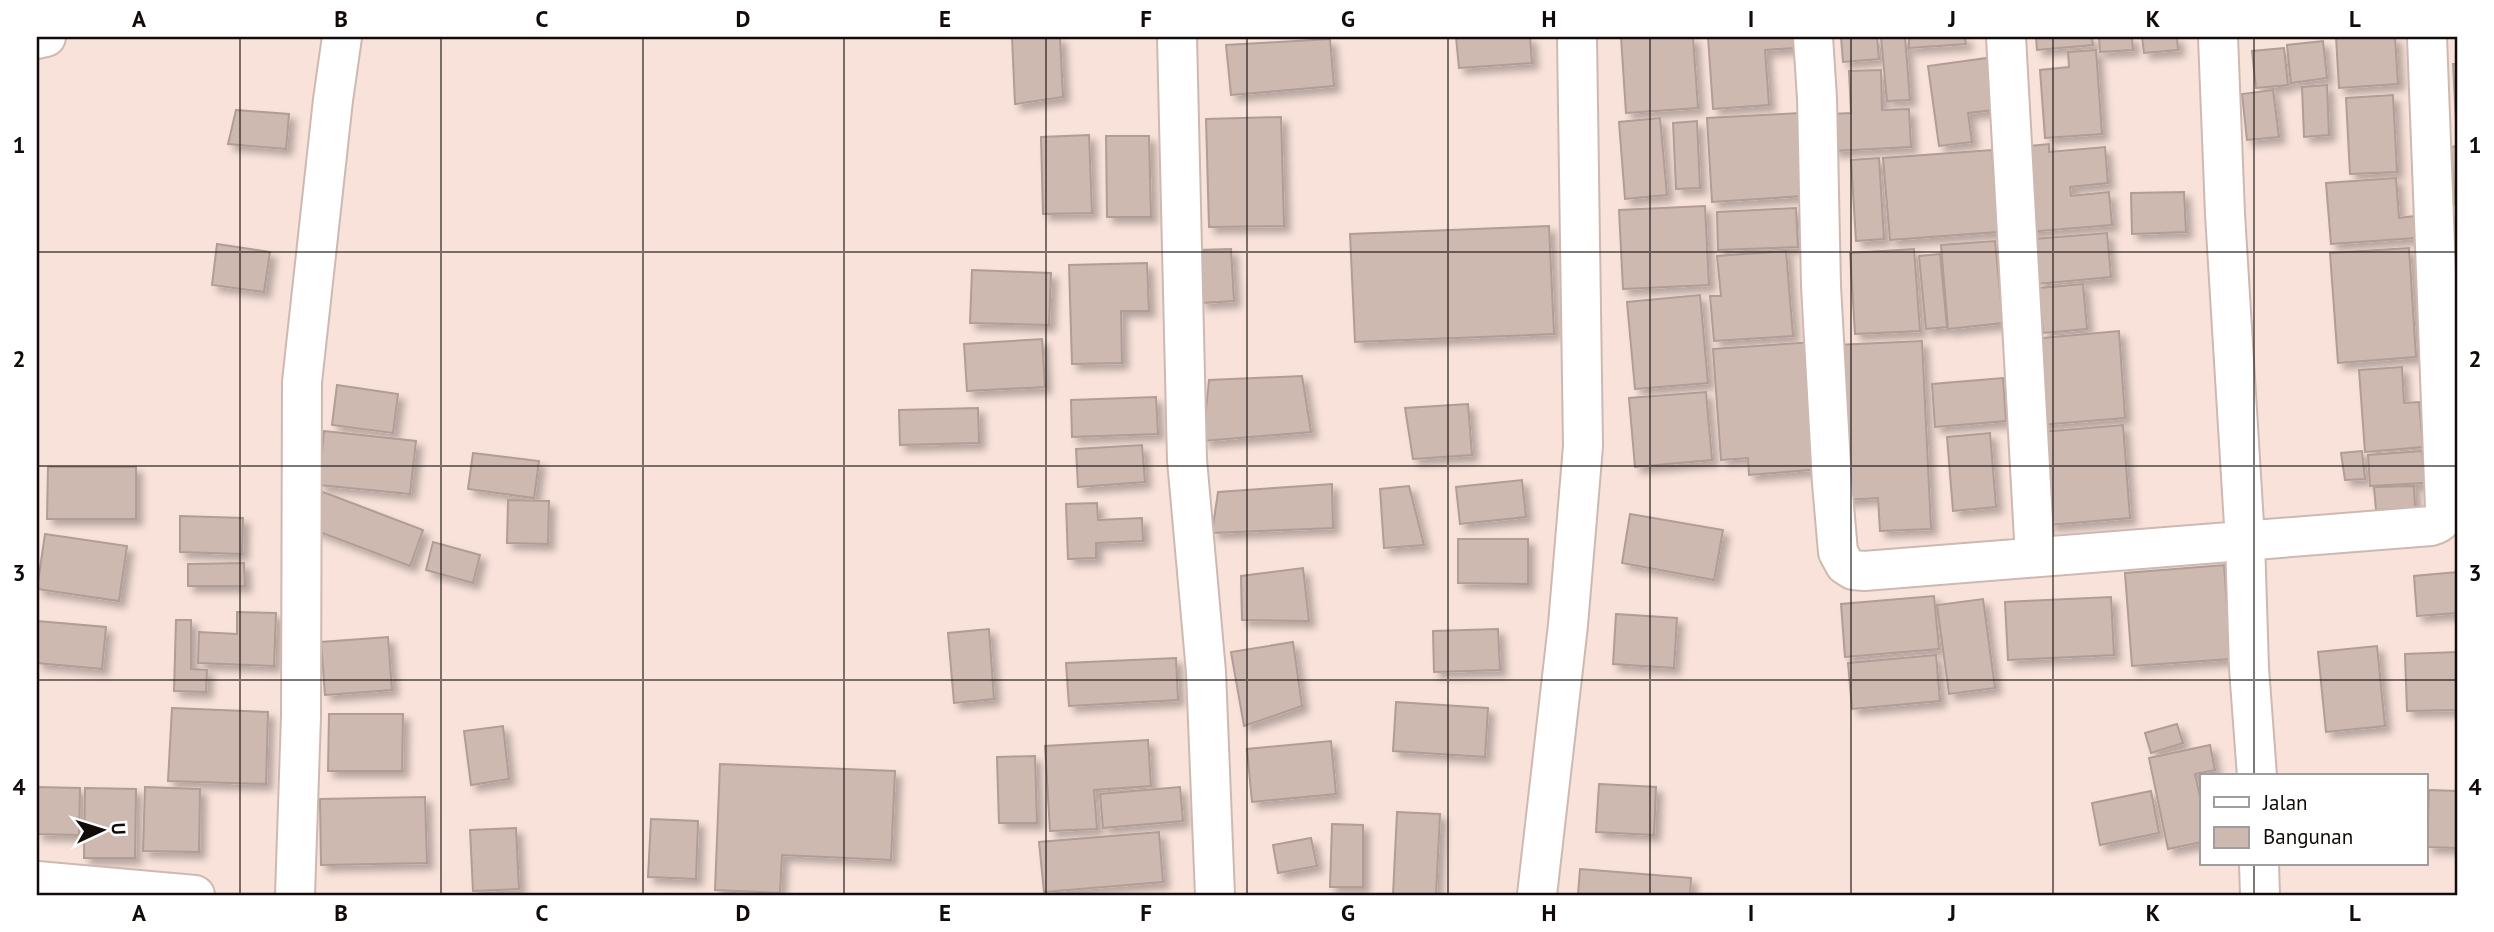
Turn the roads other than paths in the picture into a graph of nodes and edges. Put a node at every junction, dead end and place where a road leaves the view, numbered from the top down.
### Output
1 (46, 37) edge
2 (342, 37) edge
3 (1177, 37) edge
4 (1577, 37) edge
5 (1812, 37) edge
6 (2006, 37) edge
7 (2218, 37) edge
8 (2427, 37) edge
9 (37, 39) edge
10 (2446, 218) edge
11 (2245, 541) junction
12 (2035, 557) junction
13 (2257, 774) edge
14 (2259, 866) edge
15 (37, 881) edge
16 (195, 895) edge
17 (295, 895) edge
18 (1214, 895) edge
19 (1538, 895) edge
20 (2260, 895) edge

1 - 9 street
2 - 17 street
3 - 18 street
4 - 19 street
5 - 12 street
6 - 12 street
7 - 11 street
8 - 10 street
10 - 11 street
11 - 12 street
11 - 13 street
14 - 20 street
15 - 16 street

